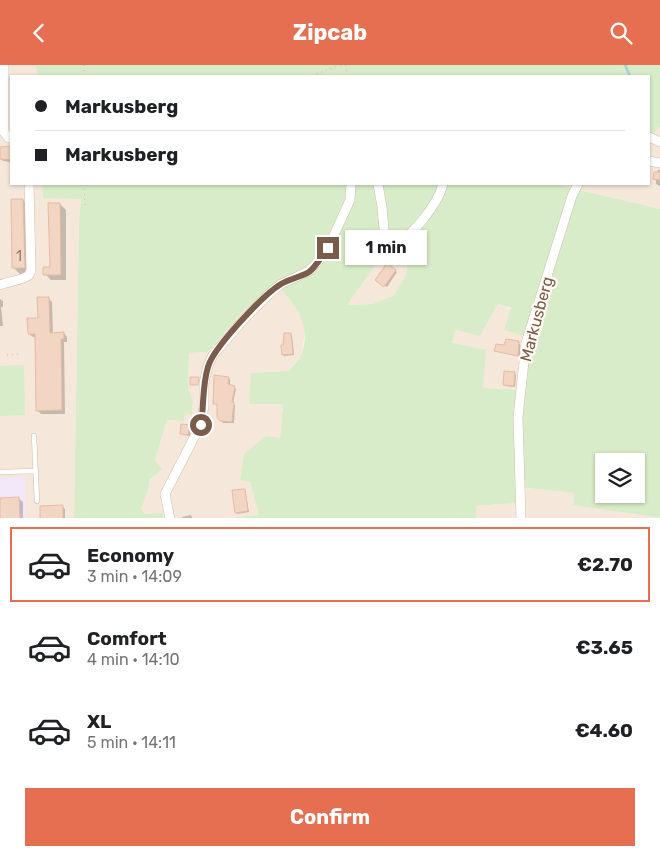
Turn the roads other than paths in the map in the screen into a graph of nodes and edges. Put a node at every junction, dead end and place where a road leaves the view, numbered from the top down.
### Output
1 (4, 65) edge
2 (10, 138) edge
3 (29, 185) edge
4 (351, 185) edge
5 (378, 185) edge
6 (443, 185) edge
7 (578, 185) edge
8 (0, 285) edge
9 (34, 436) dead end
10 (36, 471) junction
11 (0, 472) edge
12 (37, 501) dead end
13 (170, 518) edge
14 (521, 518) edge

1 - 2 street
3 - 8 street
4 - 13 street
5 - 6 street
7 - 14 street, Markusberg
9 - 10 lane
10 - 11 lane
10 - 12 lane

